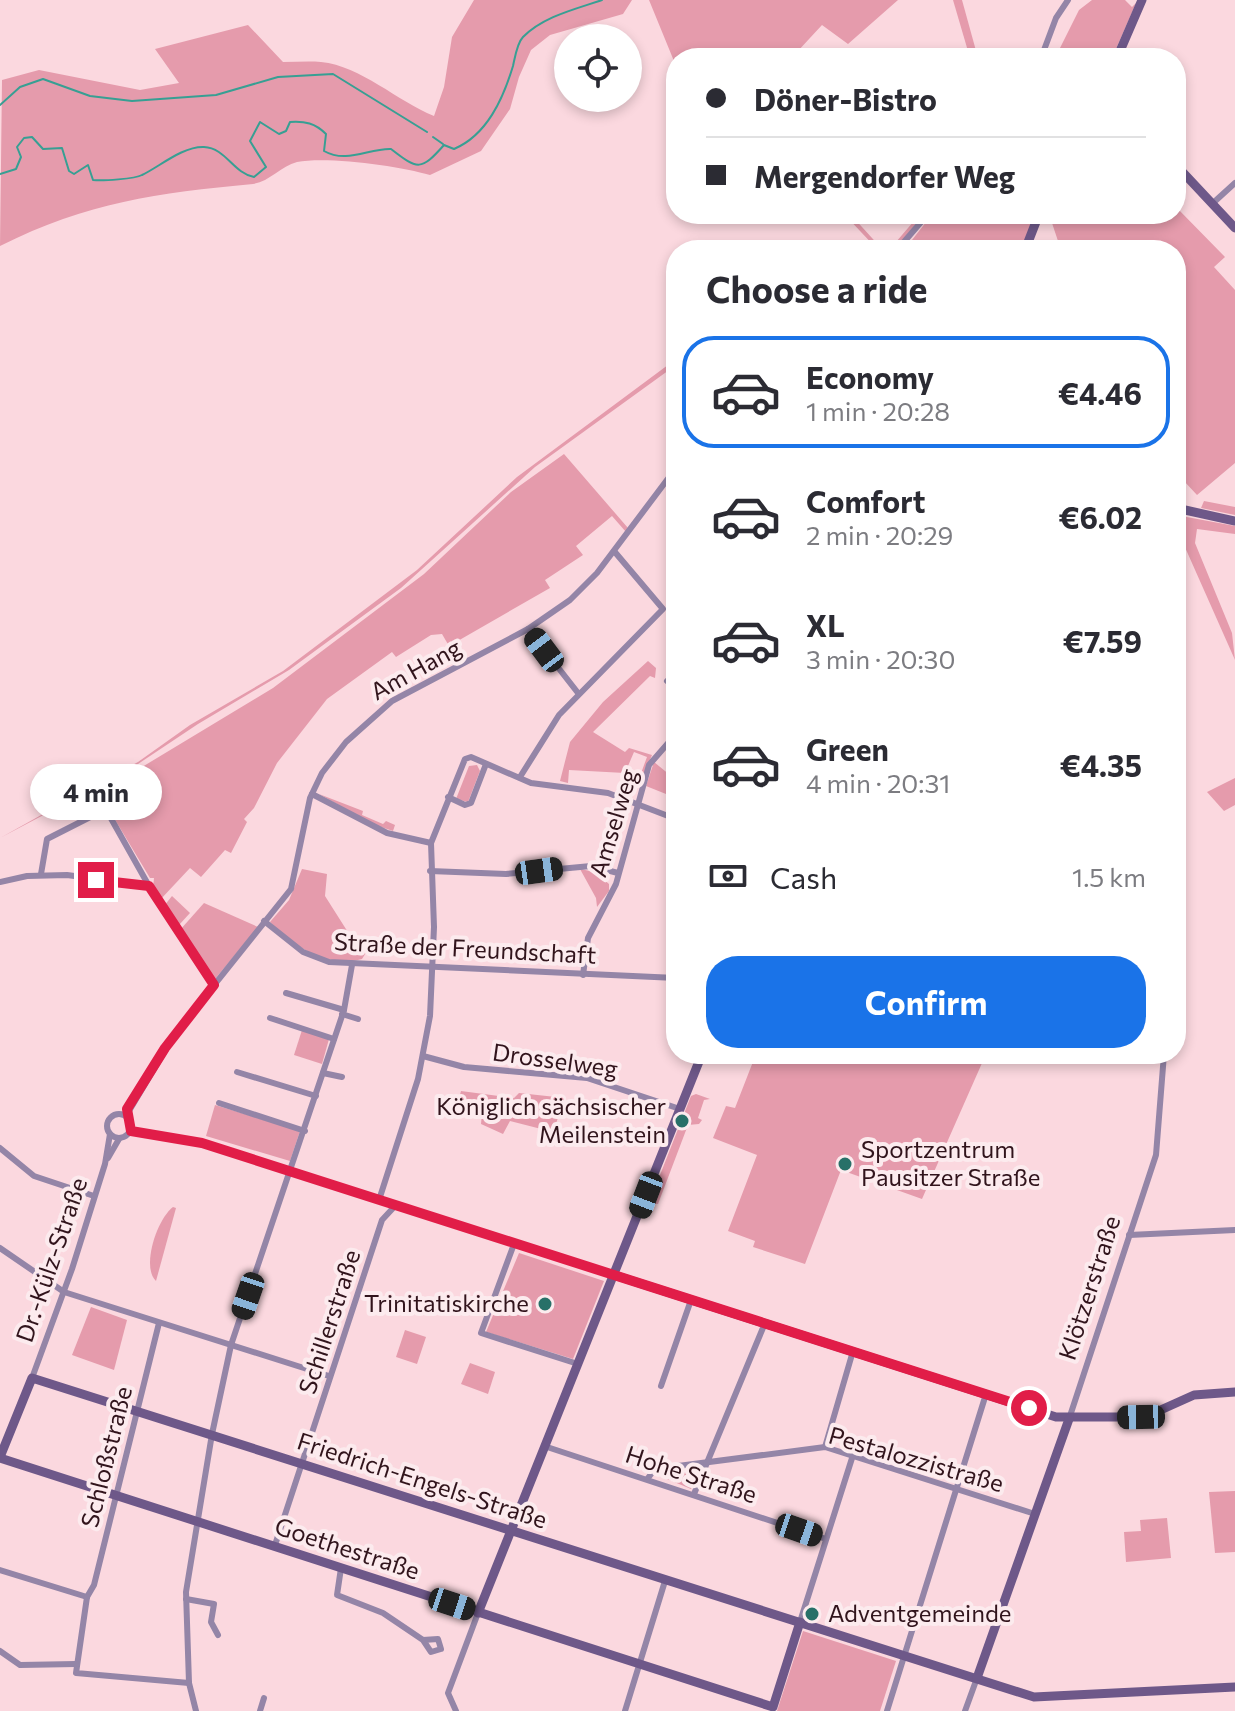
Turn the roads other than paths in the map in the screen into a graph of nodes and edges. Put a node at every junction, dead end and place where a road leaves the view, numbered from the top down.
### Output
1 (1068, 0) edge
2 (1142, 0) edge
3 (1045, 48) edge
4 (1121, 48) edge
5 (1186, 175) edge
6 (1235, 183) edge
7 (1213, 203) junction
8 (919, 224) edge
9 (1235, 228) edge
10 (906, 240) edge
11 (666, 481) edge
12 (1186, 511) edge
13 (1235, 521) edge
14 (614, 551) junction
15 (528, 629) junction
16 (578, 693) junction
17 (666, 745) edge
18 (486, 764) junction
19 (520, 777) junction
20 (95, 790) dead end
21 (312, 794) junction
22 (449, 795) junction
23 (638, 802) junction
24 (106, 809) junction
25 (666, 815) edge
26 (431, 843) junction
27 (430, 871) junction
28 (618, 873) junction
29 (41, 874) junction
30 (0, 882) edge
31 (149, 886) junction
32 (264, 921) junction
33 (352, 965) junction
34 (433, 968) junction
35 (583, 975) junction
36 (666, 978) edge
37 (214, 985) junction
38 (286, 993) dead end
39 (343, 1012) junction
40 (270, 1018) dead end
41 (358, 1019) dead end
42 (334, 1039) junction
43 (423, 1056) junction
44 (698, 1064) edge
45 (1163, 1064) edge
46 (237, 1072) dead end
47 (323, 1073) junction
48 (342, 1077) dead end
49 (316, 1096) junction
50 (219, 1103) dead end
51 (680, 1109) junction
52 (126, 1116) junction
53 (131, 1131) junction
54 (305, 1131) junction
55 (110, 1134) junction
56 (119, 1139) junction
57 (0, 1148) edge
58 (105, 1164) junction
59 (291, 1171) junction
60 (94, 1196) junction
61 (379, 1200) junction
62 (395, 1206) junction
63 (1235, 1230) edge
64 (1129, 1235) junction
65 (514, 1244) junction
66 (0, 1248) edge
67 (614, 1275) junction
68 (64, 1292) junction
69 (691, 1300) junction
70 (159, 1323) junction
71 (765, 1323) junction
72 (231, 1345) junction
73 (853, 1351) junction
74 (578, 1364) junction
75 (329, 1376) junction
76 (32, 1378) junction
77 (661, 1386) dead end
78 (1235, 1392) edge
79 (986, 1394) junction
80 (137, 1411) junction
81 (1069, 1419) junction
82 (212, 1434) junction
83 (544, 1446) junction
84 (825, 1447) junction
85 (853, 1455) junction
86 (0, 1458) edge
87 (705, 1463) junction
88 (302, 1464) junction
89 (648, 1478) junction
90 (957, 1487) junction
91 (694, 1494) junction
92 (116, 1495) junction
93 (1035, 1514) junction
94 (197, 1521) junction
95 (511, 1530) junction
96 (826, 1539) junction
97 (275, 1545) junction
98 (341, 1568) junction
99 (0, 1570) edge
100 (665, 1581) junction
101 (87, 1597) junction
102 (186, 1599) junction
103 (478, 1613) junction
104 (800, 1622) junction
105 (218, 1635) dead end
106 (423, 1640) dead end
107 (0, 1651) edge
108 (903, 1655) junction
109 (76, 1664) junction
110 (641, 1664) junction
111 (977, 1678) junction
112 (189, 1683) junction
113 (1235, 1687) edge
114 (264, 1698) dead end
115 (772, 1709) edge
116 (196, 1711) edge
117 (260, 1711) edge
118 (456, 1711) edge
119 (625, 1711) edge
120 (887, 1711) edge
121 (965, 1711) edge

1 - 3 street
2 - 4 main road
5 - 7 main road
6 - 7 street
7 - 9 main road
8 - 10 street
11 - 14 street, Am Hang
12 - 13 main road
14 - 15 street, Am Hang
14 - 16 street
15 - 16 street
15 - 21 street, Am Hang
16 - 19 street
17 - 23 street, Amselweg
18 - 19 street
18 - 22 street
18 - 22 street
19 - 23 street
20 - 24 street
21 - 26 street
21 - 32 street, Am Hang
22 - 26 street
23 - 25 street
23 - 28 street, Amselweg
24 - 29 street
24 - 31 street
26 - 27 street
27 - 28 street
27 - 34 street
28 - 35 street, Amselweg
29 - 30 street
29 - 31 street
31 - 37 street
32 - 33 street, Straße der Freundschaft
32 - 37 street
33 - 34 street, Straße der Freundschaft
33 - 39 street
34 - 35 street, Straße der Freundschaft
34 - 43 street
35 - 36 street, Straße der Freundschaft
37 - 52 street
38 - 39 street
39 - 41 street
39 - 42 street
40 - 42 street
42 - 47 street
43 - 51 street, Drosselweg
43 - 61 street
44 - 51 main road
45 - 64 street, Klötzerstraße
46 - 49 street
47 - 48 street
47 - 49 street
49 - 54 street
50 - 54 street
51 - 67 main road
52 - 53 street
52 - 55 street
53 - 56 street
53 - 59 street
54 - 59 street
55 - 56 street
55 - 58 street, Dr.-Külz-Straße
56 - 58 street, Dr.-Külz-Straße
57 - 60 street
58 - 60 street, Dr.-Külz-Straße
59 - 61 street
59 - 72 street
60 - 68 street, Dr.-Külz-Straße
61 - 62 street
62 - 65 street
62 - 75 street, Schillerstraße
63 - 64 street
64 - 81 street, Klötzerstraße
65 - 67 street
65 - 74 street
66 - 68 street
67 - 69 main road
67 - 74 main road
68 - 70 street
68 - 76 street, Dr.-Külz-Straße
69 - 71 main road
69 - 77 street
70 - 72 street
70 - 80 street, Schloßstraße
71 - 73 main road
71 - 87 street
72 - 75 street
72 - 82 street
73 - 79 main road
73 - 84 street
74 - 83 main road
75 - 88 street, Schillerstraße
76 - 80 main road, Friedrich-Engels-Straße
76 - 86 main road, Dr.-Külz-Straße
78 - 81 main road
79 - 81 main road
79 - 90 street
80 - 82 main road, Friedrich-Engels-Straße
80 - 92 street, Schloßstraße
81 - 93 main road, Klötzerstraße
82 - 88 main road, Friedrich-Engels-Straße
82 - 94 street
83 - 89 street, Hohe Straße
83 - 95 main road
84 - 85 street, Pestalozzistraße
84 - 87 street, Pestalozzistraße
85 - 90 street, Pestalozzistraße
85 - 96 street
86 - 92 main road, Goethestraße
87 - 89 street, Pestalozzistraße
87 - 91 street
88 - 95 main road, Friedrich-Engels-Straße
88 - 97 street, Schillerstraße
89 - 91 street, Hohe Straße
90 - 93 street, Pestalozzistraße
90 - 108 street
91 - 96 street, Hohe Straße
92 - 94 main road, Goethestraße
92 - 101 street, Schloßstraße
93 - 111 main road, Klötzerstraße
94 - 97 main road, Goethestraße
94 - 102 street
95 - 100 main road, Friedrich-Engels-Straße
95 - 103 main road
96 - 104 street
97 - 98 main road, Goethestraße
98 - 103 main road, Goethestraße
98 - 106 street
99 - 101 street
100 - 104 main road, Friedrich-Engels-Straße
100 - 110 street
101 - 109 street, Schloßstraße
102 - 105 street
102 - 112 street
103 - 110 main road, Goethestraße
103 - 118 street
104 - 108 main road, Friedrich-Engels-Straße
104 - 115 main road
107 - 109 street
108 - 111 main road
108 - 120 street
109 - 112 street, Schloßstraße
110 - 115 main road, Goethestraße
110 - 119 street
111 - 113 main road
111 - 121 street, Klötzerstraße
112 - 116 street
114 - 117 street

